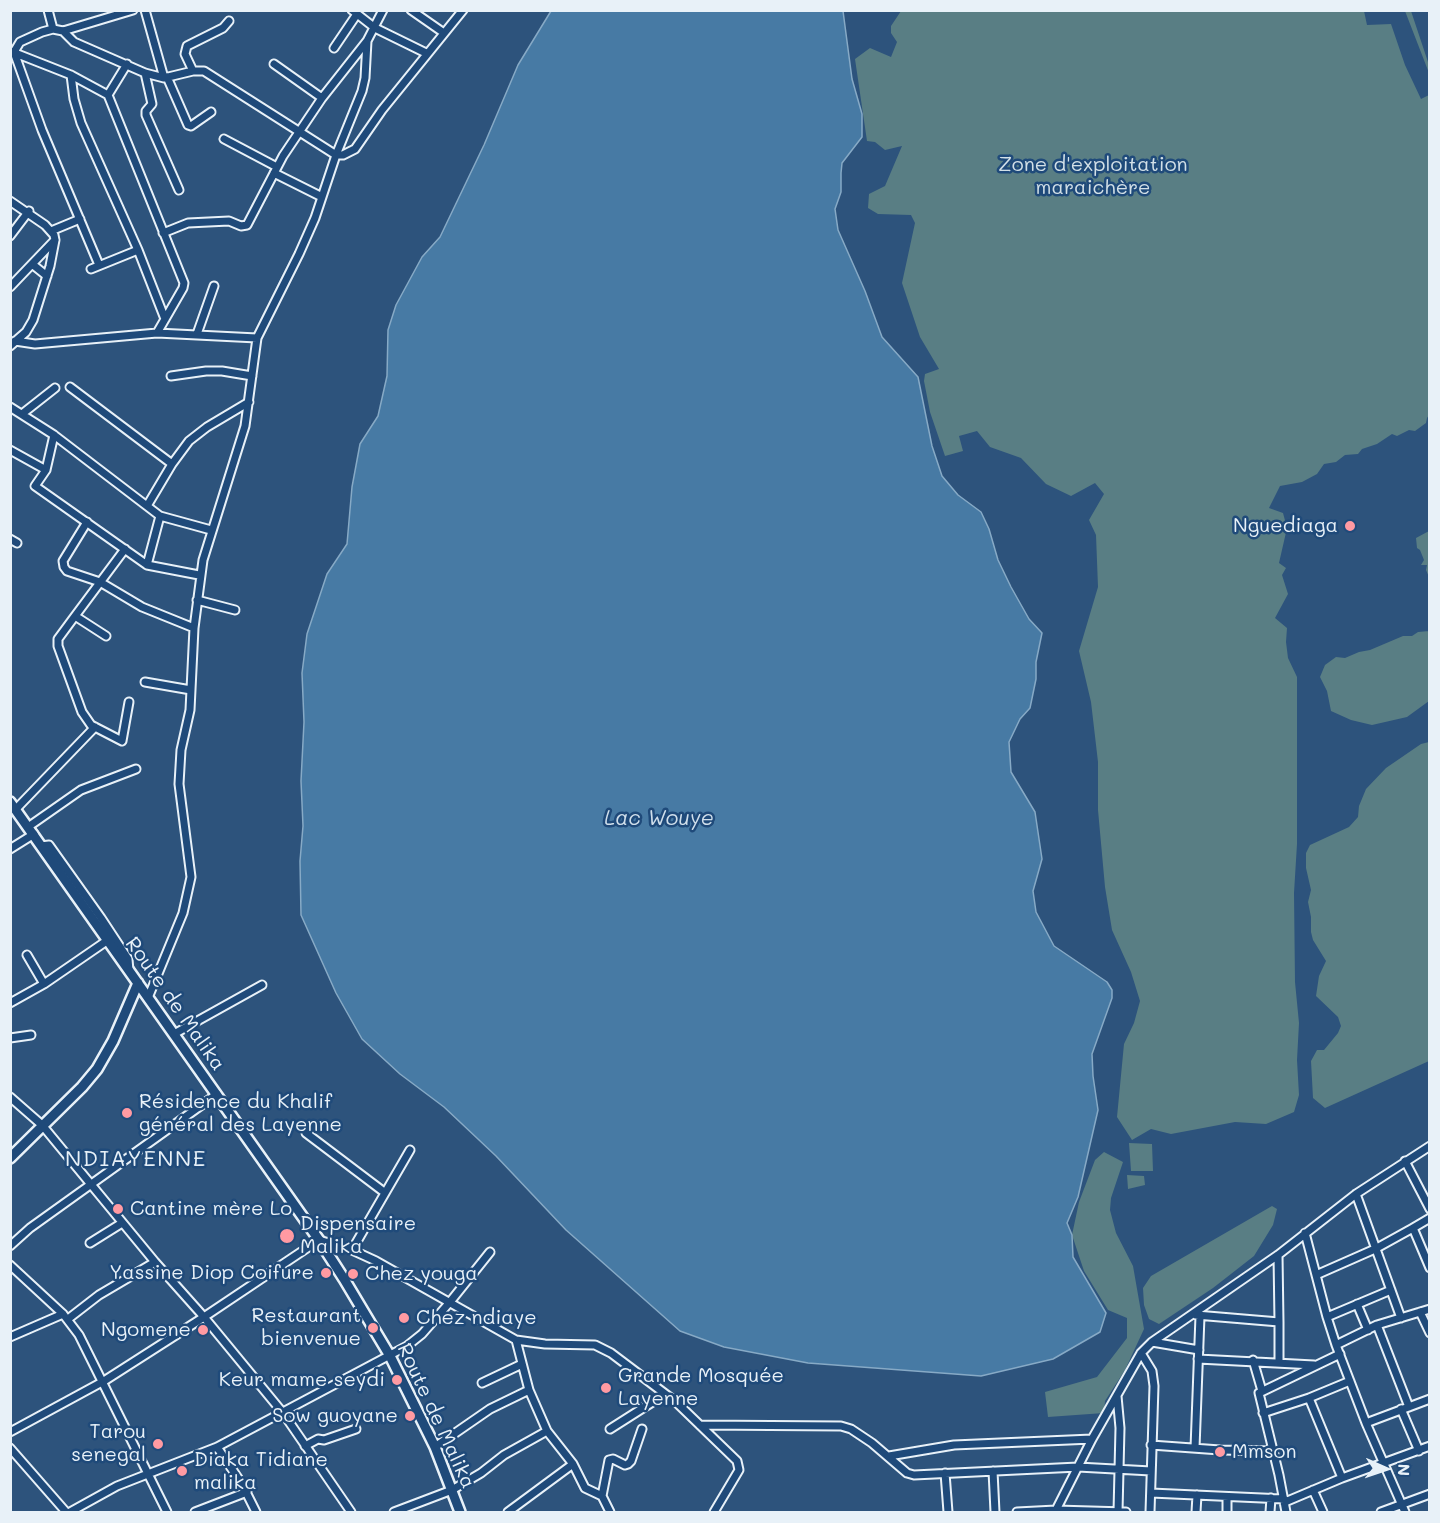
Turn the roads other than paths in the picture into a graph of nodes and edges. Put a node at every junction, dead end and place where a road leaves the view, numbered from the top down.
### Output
1 (48, 10) edge
2 (133, 10) edge
3 (145, 10) edge
4 (383, 10) edge
5 (411, 10) edge
6 (463, 10) edge
7 (354, 12) edge
8 (229, 21) dead end
9 (375, 28) junction
10 (53, 29) junction
11 (63, 32) junction
12 (444, 33) junction
13 (367, 41) junction
14 (334, 48) dead end
15 (12, 51) edge
16 (426, 53) junction
17 (127, 64) junction
18 (274, 64) dead end
19 (193, 71) junction
20 (145, 73) junction
21 (70, 75) junction
22 (166, 78) junction
23 (108, 95) junction
24 (322, 98) junction
25 (211, 112) dead end
26 (299, 132) junction
27 (224, 139) dead end
28 (336, 155) junction
29 (276, 170) junction
30 (179, 190) dead end
31 (322, 197) junction
32 (10, 201) edge
33 (28, 212) junction
34 (80, 219) junction
35 (51, 231) junction
36 (163, 233) junction
37 (10, 236) edge
38 (55, 240) junction
39 (138, 250) junction
40 (32, 264) junction
41 (99, 266) junction
42 (91, 269) dead end
43 (47, 276) junction
44 (214, 286) dead end
45 (10, 287) edge
46 (165, 319) junction
47 (156, 333) junction
48 (197, 334) junction
49 (257, 338) junction
50 (13, 343) edge
51 (171, 376) dead end
52 (252, 376) junction
53 (70, 387) dead end
54 (55, 388) dead end
55 (249, 402) junction
56 (10, 407) edge
57 (22, 414) junction
58 (54, 435) junction
59 (10, 450) edge
60 (172, 464) junction
61 (46, 470) junction
62 (147, 506) junction
63 (160, 516) junction
64 (87, 522) junction
65 (211, 530) junction
66 (125, 549) junction
67 (147, 565) junction
68 (199, 575) junction
69 (100, 582) junction
70 (197, 600) junction
71 (235, 610) dead end
72 (75, 616) junction
73 (194, 627) junction
74 (106, 636) dead end
75 (145, 681) dead end
76 (191, 690) junction
77 (129, 702) dead end
78 (95, 727) junction
79 (136, 769) dead end
80 (13, 806) edge
81 (31, 830) junction
82 (41, 846) junction
83 (10, 849) edge
84 (108, 940) junction
85 (27, 955) dead end
86 (129, 971) junction
87 (138, 983) junction
88 (44, 984) junction
89 (262, 985) dead end
90 (148, 998) junction
91 (10, 1003) edge
92 (31, 1035) dead end
93 (174, 1035) junction
94 (10, 1038) edge
95 (217, 1094) junction
96 (10, 1097) edge
97 (42, 1125) junction
98 (306, 1132) dead end
99 (1430, 1146) edge
100 (410, 1150) dead end
101 (10, 1158) edge
102 (1405, 1161) junction
103 (91, 1184) junction
104 (384, 1192) junction
105 (1356, 1194) junction
106 (1430, 1209) edge
107 (1430, 1218) edge
108 (122, 1223) junction
109 (1413, 1228) junction
110 (1305, 1233) junction
111 (319, 1240) junction
112 (90, 1243) dead end
113 (10, 1246) edge
114 (1375, 1249) junction
115 (352, 1250) junction
116 (490, 1252) dead end
117 (1278, 1255) junction
118 (155, 1262) junction
119 (10, 1265) edge
120 (1430, 1268) edge
121 (1316, 1275) junction
122 (1391, 1290) junction
123 (450, 1302) junction
124 (1357, 1304) junction
125 (1430, 1309) edge
126 (1420, 1312) junction
127 (1191, 1315) junction
128 (65, 1316) junction
129 (1200, 1316) junction
130 (204, 1317) junction
131 (1326, 1317) junction
132 (1401, 1318) junction
133 (1279, 1322) junction
134 (1377, 1325) junction
135 (1368, 1330) junction
136 (1430, 1333) edge
137 (10, 1337) edge
138 (516, 1340) junction
139 (1152, 1342) junction
140 (1336, 1345) junction
141 (1199, 1350) junction
142 (1141, 1353) junction
143 (1340, 1354) junction
144 (390, 1356) junction
145 (1198, 1359) junction
146 (1253, 1360) junction
147 (1279, 1363) junction
148 (522, 1364) junction
149 (1316, 1365) junction
150 (104, 1381) junction
151 (1350, 1381) junction
152 (482, 1383) dead end
153 (529, 1390) junction
154 (1262, 1391) junction
155 (665, 1394) junction
156 (1117, 1396) junction
157 (1309, 1398) junction
158 (1430, 1399) edge
159 (1405, 1408) junction
160 (283, 1413) junction
161 (1263, 1413) junction
162 (1366, 1423) junction
163 (700, 1425) junction
164 (356, 1429) dead end
165 (610, 1429) dead end
166 (642, 1429) dead end
167 (548, 1431) junction
168 (10, 1432) edge
169 (1092, 1439) junction
170 (1151, 1445) junction
171 (305, 1446) junction
172 (1430, 1446) edge
173 (217, 1447) junction
174 (435, 1447) junction
175 (10, 1448) edge
176 (1196, 1448) junction
177 (1273, 1451) junction
178 (1419, 1451) junction
179 (889, 1456) junction
180 (573, 1464) junction
181 (1384, 1464) junction
182 (1078, 1467) junction
183 (1118, 1469) junction
184 (993, 1471) junction
185 (1151, 1471) junction
186 (945, 1473) junction
187 (148, 1475) junction
188 (1342, 1478) junction
189 (452, 1490) junction
190 (1313, 1490) junction
191 (247, 1492) junction
192 (1151, 1493) junction
193 (1430, 1494) edge
194 (1197, 1495) junction
195 (602, 1496) junction
196 (1227, 1497) junction
197 (1271, 1498) junction
198 (1284, 1500) junction
199 (1403, 1509) edge
200 (1055, 1511) edge
201 (68, 1512) edge
202 (167, 1512) edge
203 (195, 1512) edge
204 (256, 1512) edge
205 (351, 1512) edge
206 (394, 1512) edge
207 (460, 1512) edge
208 (510, 1512) edge
209 (610, 1512) edge
210 (714, 1512) edge
211 (948, 1512) edge
212 (995, 1512) edge
213 (1017, 1512) edge
214 (1106, 1512) edge
215 (1118, 1512) edge
216 (1126, 1512) edge
217 (1150, 1512) edge
218 (1196, 1512) edge
219 (1227, 1512) edge
220 (1270, 1512) edge
221 (1286, 1512) edge
222 (1323, 1512) edge
223 (1381, 1512) edge

1 - 10 street
2 - 11 street
3 - 22 street
4 - 9 street
5 - 12 street
6 - 12 street
7 - 9 street
7 - 14 street
8 - 19 street
9 - 13 street
9 - 16 street
10 - 11 street
10 - 15 street
11 - 17 street
12 - 16 street
13 - 24 street
13 - 28 street
15 - 21 street
15 - 34 street
16 - 28 street
17 - 20 street
17 - 23 street
18 - 24 street
19 - 22 street
19 - 26 street
20 - 22 street
20 - 30 street
21 - 23 street
21 - 39 street
22 - 25 street
23 - 36 street
24 - 26 street
26 - 28 street
26 - 29 street
27 - 29 street
28 - 31 street
29 - 31 street
29 - 36 street
31 - 49 street
32 - 33 street
33 - 35 street
33 - 37 street
34 - 35 street
34 - 41 street
35 - 38 street
36 - 46 street
38 - 40 street
38 - 43 street
39 - 41 street
39 - 46 street
40 - 43 street
40 - 45 street
41 - 42 street
43 - 50 street
44 - 48 street
46 - 47 street
47 - 48 street
47 - 50 street
48 - 49 street
49 - 52 street
51 - 52 street
52 - 55 street
53 - 60 street
54 - 57 street
55 - 60 street
55 - 65 street
56 - 57 street
57 - 58 street
58 - 61 street
58 - 62 street
59 - 61 street
60 - 62 street
61 - 64 street
62 - 63 street
63 - 65 street
63 - 67 street
64 - 66 street
64 - 69 street
65 - 68 street
66 - 67 street
66 - 69 street
67 - 68 street
68 - 70 street
69 - 72 street
69 - 73 street
70 - 71 street
70 - 73 street
72 - 74 street
72 - 78 street
73 - 76 street
75 - 76 street
76 - 90 street
77 - 78 street
78 - 80 street
79 - 81 street
80 - 81 main road, Route de Malika
81 - 82 main road, Route de Malika
81 - 83 street
82 - 84 main road, Route de Malika
82 - 86 street
84 - 86 main road, Route de Malika
84 - 88 street
85 - 88 street
86 - 87 main road, Route de Malika
87 - 90 main road, Route de Malika
87 - 97 main road
88 - 91 street
89 - 93 street
90 - 93 main road, Route de Malika
92 - 94 street
93 - 95 main road, Route de Malika
95 - 103 street
95 - 111 main road, Route de Malika
96 - 97 street
97 - 101 main road
97 - 103 street
98 - 104 street
99 - 102 street
100 - 104 street
102 - 105 street
102 - 106 street
103 - 108 street
103 - 113 street
104 - 115 street
105 - 110 street
105 - 114 street
107 - 109 street
108 - 112 street
108 - 118 street
109 - 114 street
109 - 120 street
110 - 117 street
110 - 121 street
111 - 115 street
111 - 130 street
111 - 144 main road, Route de Malika
114 - 121 street
114 - 122 street
115 - 123 street
116 - 123 street
117 - 127 street
117 - 133 street
118 - 128 street
118 - 130 street
119 - 128 street
121 - 131 street
122 - 124 street
122 - 132 street
123 - 138 street
123 - 144 street
124 - 131 street
124 - 135 street
125 - 126 street
126 - 132 street
126 - 136 street
127 - 129 street
127 - 139 street
128 - 137 street
128 - 150 street
129 - 133 street
129 - 141 street
130 - 150 street
130 - 160 street
131 - 140 street
132 - 134 street
133 - 147 street
134 - 135 street
134 - 159 street
135 - 140 street
138 - 148 street
138 - 155 street
139 - 141 street
139 - 142 street
140 - 143 street
141 - 145 street
142 - 156 street
142 - 170 street
143 - 149 street
143 - 151 street
144 - 160 street
144 - 174 main road, Route de Malika
145 - 146 street
145 - 176 street
146 - 147 street
146 - 154 street
147 - 149 street
148 - 152 street
148 - 153 street
149 - 154 street
150 - 168 street
150 - 187 street
151 - 157 street
151 - 162 street
153 - 167 street
153 - 174 street
154 - 161 street
155 - 163 street
155 - 165 street
156 - 169 street
156 - 183 street
157 - 161 street
157 - 188 street
158 - 159 street
159 - 162 street
159 - 178 street
160 - 171 street
160 - 173 street
161 - 177 street
162 - 181 street
163 - 179 street
163 - 210 street
164 - 171 street
166 - 195 street
167 - 180 street
167 - 189 street
169 - 179 street
169 - 182 street
170 - 176 street
170 - 185 street
171 - 205 street
172 - 178 street
173 - 187 street
173 - 191 street
174 - 189 main road, Route de Malika
175 - 201 street
176 - 177 street
177 - 198 street
178 - 181 street
179 - 186 street
180 - 195 street
180 - 208 street
181 - 188 street
181 - 199 street
182 - 183 street
182 - 184 street
182 - 200 street
183 - 185 street
183 - 215 street
184 - 186 street
184 - 212 street
185 - 192 street
186 - 211 street
187 - 201 street
187 - 202 street
188 - 190 street
189 - 206 street
189 - 207 main road, Route de Malika
190 - 198 street
190 - 222 street
191 - 203 street
191 - 204 street
192 - 194 street
192 - 217 street
193 - 199 street
194 - 196 street
194 - 218 street
195 - 209 street
196 - 197 street
196 - 219 street
197 - 198 street
197 - 220 street
198 - 221 street
199 - 223 street
200 - 213 street
200 - 214 street
214 - 215 street
215 - 216 street

